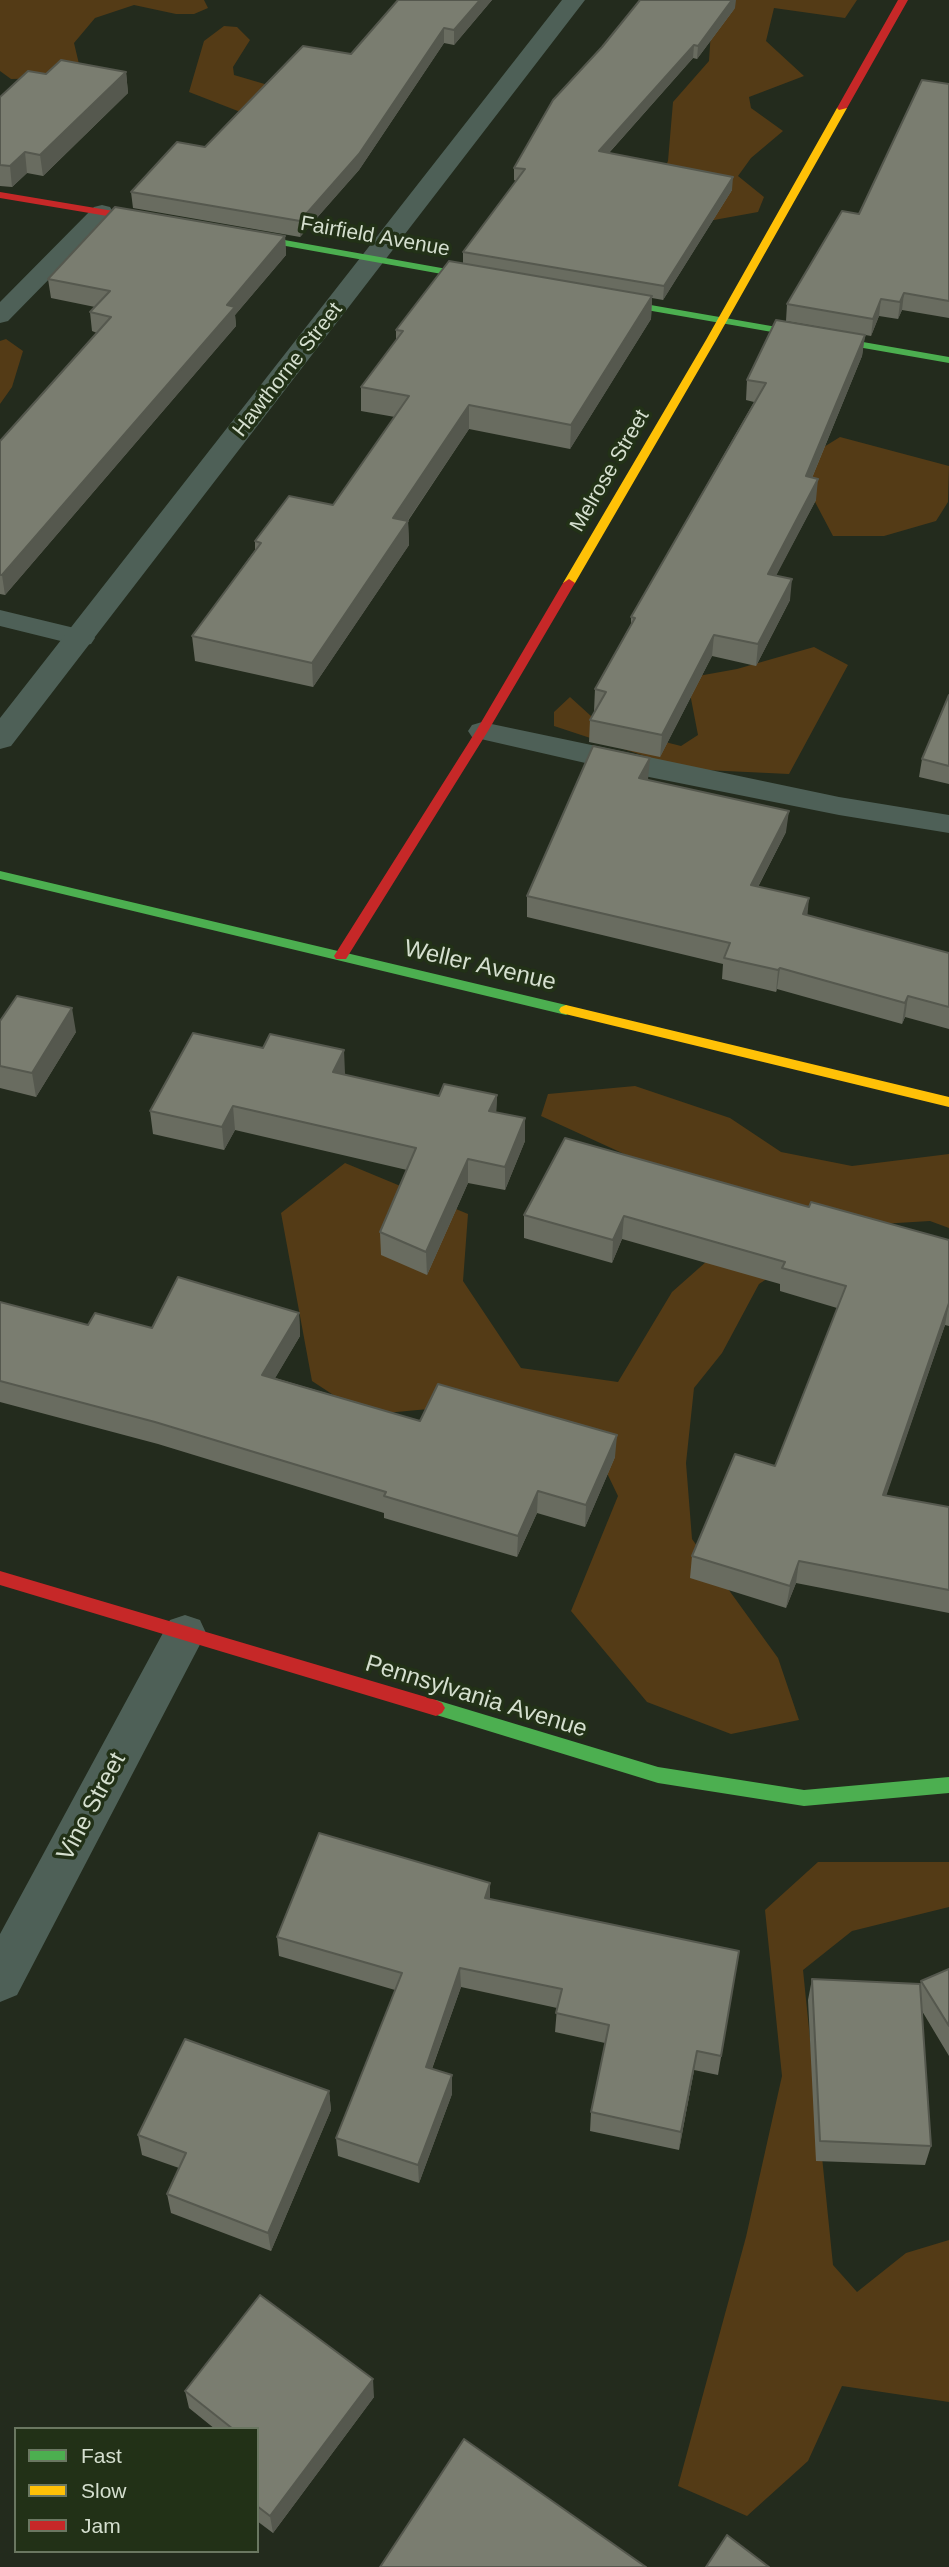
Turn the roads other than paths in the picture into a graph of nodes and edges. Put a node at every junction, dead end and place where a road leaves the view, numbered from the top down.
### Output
1 (574, 0) edge
2 (903, 0) edge
3 (0, 194) edge
4 (102, 212) junction
5 (171, 223) edge
6 (212, 230) edge
7 (373, 258) junction
8 (506, 282) edge
9 (587, 297) edge
10 (0, 316) edge
11 (720, 322) junction
12 (949, 360) edge
13 (0, 618) edge
14 (81, 638) junction
15 (482, 731) junction
16 (0, 739) edge
17 (949, 824) edge
18 (0, 875) edge
19 (341, 956) junction
20 (949, 1102) edge
21 (0, 1578) edge
22 (185, 1633) junction
23 (949, 1785) edge
24 (0, 1980) edge

1 - 7 street, Hawthorne Street
2 - 11 street, Melrose Street
3 - 4 street
4 - 5 street
4 - 10 lane
6 - 7 street, Fairfield Avenue
7 - 8 street, Fairfield Avenue
7 - 14 street, Hawthorne Street
9 - 11 street
11 - 12 street
11 - 15 street, Melrose Street
13 - 14 lane
14 - 16 street, Hawthorne Street
15 - 17 lane
15 - 19 street, Melrose Street
18 - 19 street, Weller Avenue
19 - 20 street, Weller Avenue
21 - 22 street, Pennsylvania Avenue
22 - 23 street, Pennsylvania Avenue
22 - 24 street, Vine Street

